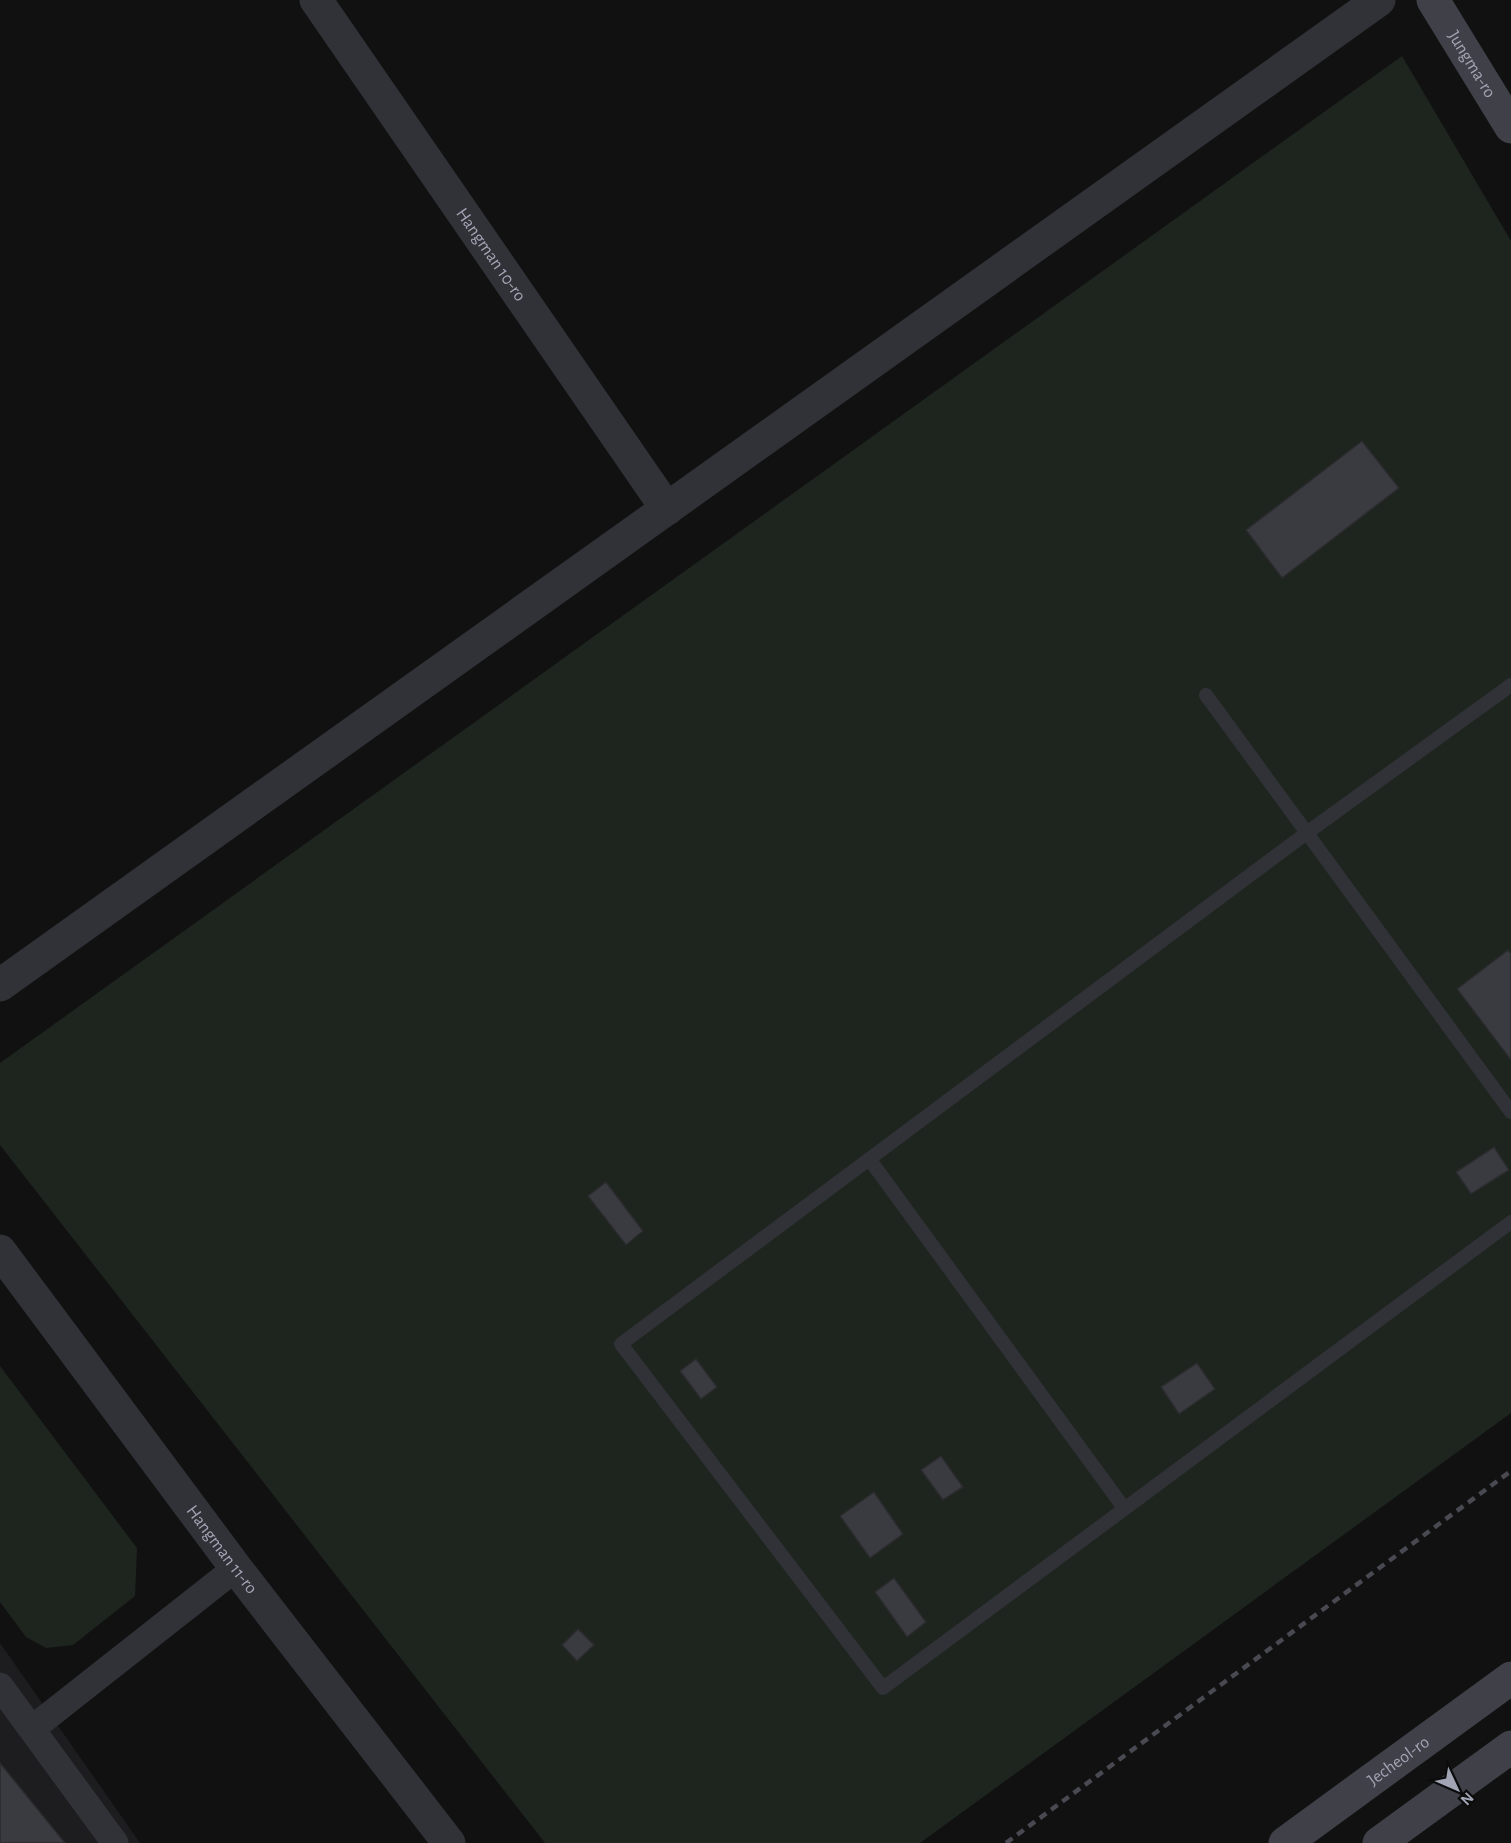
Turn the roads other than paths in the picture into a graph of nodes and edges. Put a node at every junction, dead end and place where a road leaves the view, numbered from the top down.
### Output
1 (316, 0) edge
2 (1379, 0) edge
3 (1433, 0) edge
4 (1511, 128) edge
5 (667, 509) junction
6 (1511, 685) edge
7 (1206, 695) dead end
8 (1308, 832) junction
9 (0, 985) edge
10 (1511, 1112) edge
11 (870, 1160) junction
12 (1511, 1222) edge
13 (0, 1251) edge
14 (1124, 1508) junction
15 (236, 1568) junction
16 (1511, 1678) edge
17 (0, 1686) edge
18 (33, 1728) junction
19 (1511, 1747) edge
20 (115, 1843) edge
21 (449, 1843) edge
22 (1285, 1843) edge
23 (1379, 1843) edge

1 - 5 street, Hangman 10-ro
2 - 5 street
3 - 4 main road, Jungma-ro
5 - 9 street
6 - 8 lane
7 - 8 lane
8 - 10 lane
8 - 11 lane
11 - 14 lane
11 - 14 lane
12 - 14 lane
13 - 15 street, Hangman 11-ro
15 - 18 street
15 - 21 street, Hangman 11-ro
16 - 22 main road, Jecheol-ro
17 - 18 street
18 - 20 street
19 - 23 main road

